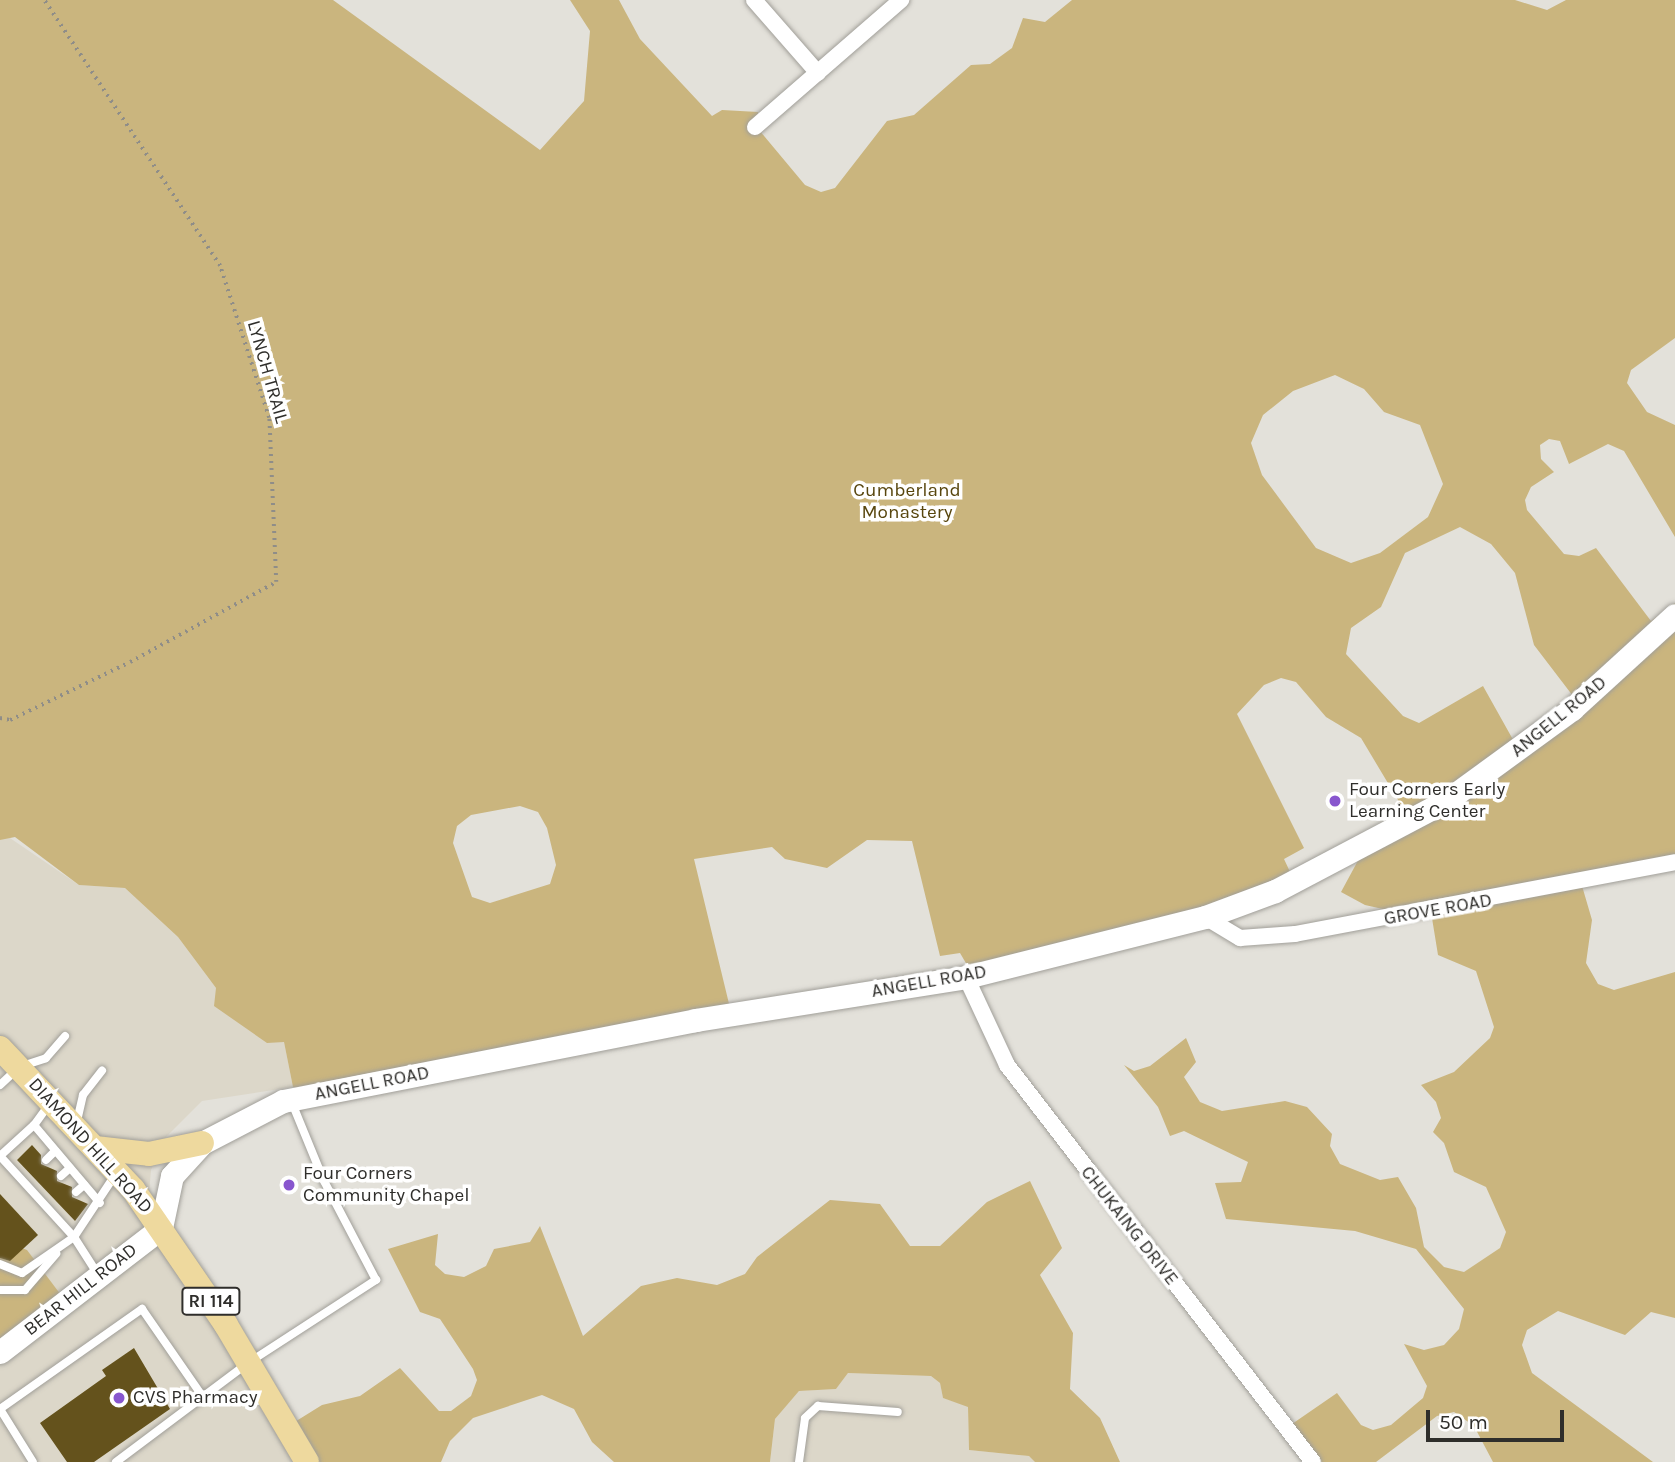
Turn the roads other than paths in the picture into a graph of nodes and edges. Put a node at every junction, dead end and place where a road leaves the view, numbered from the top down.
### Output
1 (754, 0) edge
2 (901, 0) edge
3 (818, 73) junction
4 (755, 127) dead end
5 (1675, 615) edge
6 (1675, 862) edge
7 (1205, 917) junction
8 (966, 977) junction
9 (65, 1035) dead end
10 (0, 1048) edge
11 (19, 1067) junction
12 (102, 1072) dead end
13 (0, 1085) edge
14 (291, 1100) junction
15 (51, 1102) junction
16 (34, 1125) junction
17 (75, 1127) junction
18 (202, 1143) junction
19 (95, 1148) junction
20 (55, 1151) junction
21 (0, 1156) edge
22 (46, 1160) dead end
23 (70, 1168) junction
24 (117, 1172) junction
25 (30, 1174) dead end
26 (61, 1176) dead end
27 (23, 1181) junction
28 (84, 1185) junction
29 (46, 1190) dead end
30 (76, 1192) dead end
31 (38, 1198) junction
32 (100, 1203) junction
33 (61, 1206) dead end
34 (52, 1213) junction
35 (161, 1228) junction
36 (74, 1237) junction
37 (58, 1249) junction
38 (0, 1264) edge
39 (100, 1278) junction
40 (0, 1290) edge
41 (0, 1352) edge
42 (248, 1363) junction
43 (203, 1397) junction
44 (0, 1409) edge
45 (898, 1412) dead end
46 (33, 1462) edge
47 (116, 1462) edge
48 (307, 1462) edge
49 (799, 1462) edge
50 (1313, 1462) edge

1 - 3 street
2 - 3 street
3 - 4 street
5 - 7 main road, ANGELL ROAD
6 - 7 street, GROVE ROAD
7 - 8 main road, ANGELL ROAD
8 - 14 main road, ANGELL ROAD
8 - 50 street, CHUKAING DRIVE
9 - 11 lane
10 - 11 main road, DIAMOND HILL ROAD / RI 114
11 - 13 lane
11 - 15 main road, DIAMOND HILL ROAD / RI 114
12 - 17 lane
14 - 18 main road, ANGELL ROAD
14 - 42 lane
15 - 16 lane
15 - 17 main road, DIAMOND HILL ROAD / RI 114
16 - 20 lane
16 - 21 lane
17 - 19 main road, DIAMOND HILL ROAD / RI 114
18 - 19 main road
18 - 35 main road, ANGELL ROAD
19 - 24 main road, DIAMOND HILL ROAD / RI 114
20 - 22 lane
20 - 23 lane
21 - 27 lane
23 - 26 lane
23 - 28 lane
24 - 32 lane
24 - 35 main road, DIAMOND HILL ROAD / RI 114
25 - 27 lane
27 - 31 lane
28 - 30 lane
28 - 32 lane
29 - 31 lane
31 - 34 lane
32 - 36 lane
33 - 34 lane
34 - 36 lane
35 - 39 main road, BEAR HILL ROAD
35 - 42 main road, DIAMOND HILL ROAD / RI 114
36 - 37 lane
36 - 39 lane
37 - 38 lane
37 - 40 lane
39 - 41 main road, BEAR HILL ROAD
42 - 43 lane
42 - 48 main road, DIAMOND HILL ROAD / RI 114
43 - 44 lane
43 - 47 lane
44 - 46 lane
45 - 49 lane

